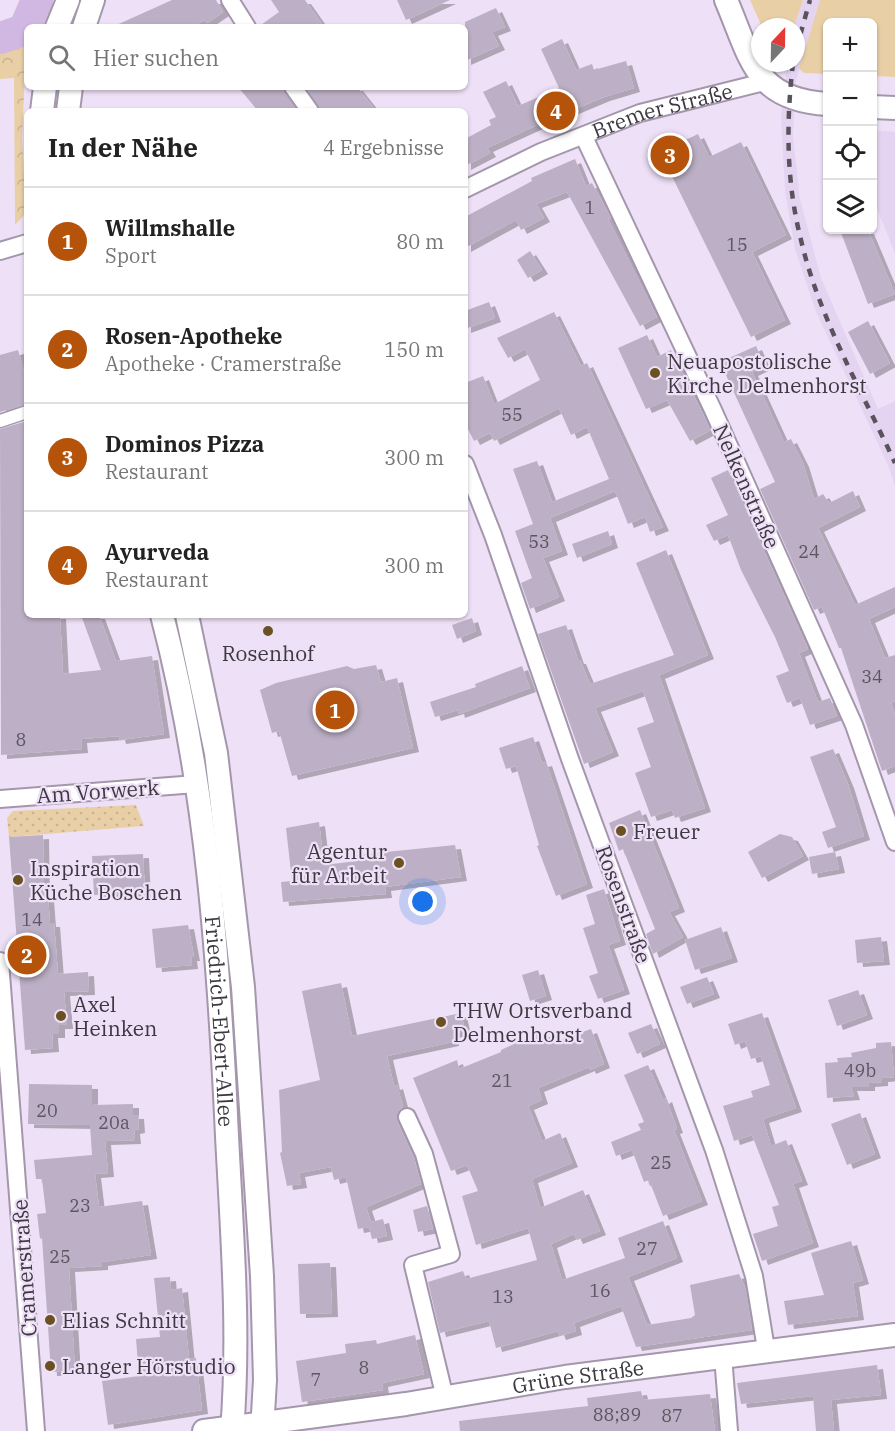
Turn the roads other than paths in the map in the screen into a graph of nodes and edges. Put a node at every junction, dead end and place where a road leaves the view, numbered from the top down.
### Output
1 (68, 0) edge
2 (93, 0) edge
3 (230, 0) edge
4 (726, 0) edge
5 (58, 24) edge
6 (85, 24) edge
7 (245, 24) edge
8 (760, 75) junction
9 (45, 90) edge
10 (71, 90) edge
11 (295, 90) edge
12 (823, 103) edge
13 (877, 107) edge
14 (42, 108) edge
15 (68, 108) edge
16 (308, 108) edge
17 (895, 108) edge
18 (584, 137) junction
19 (468, 188) edge
20 (24, 244) edge
21 (0, 251) edge
22 (24, 413) edge
23 (0, 421) edge
24 (468, 472) edge
25 (163, 618) edge
26 (189, 618) edge
27 (196, 784) junction
28 (0, 799) edge
29 (895, 842) edge
30 (0, 961) edge
31 (0, 967) edge
32 (407, 1117) dead end
33 (8, 1158) edge
34 (895, 1335) edge
35 (766, 1349) junction
36 (723, 1356) junction
37 (444, 1398) junction
38 (262, 1427) edge
39 (232, 1429) edge
40 (36, 1431) edge
41 (204, 1431) edge
42 (729, 1431) edge

1 - 5 main road
2 - 6 main road
3 - 7 street
4 - 8 main road
8 - 12 main road
8 - 18 street, Bremer Straße
9 - 14 main road
10 - 15 main road
11 - 16 street
13 - 17 main road
18 - 19 street, Bremer Straße
18 - 29 street, Nelkenstraße
20 - 21 street
22 - 23 street
24 - 35 street, Rosenstraße
25 - 27 main road, Friedrich-Ebert-Allee
26 - 38 main road, Friedrich-Ebert-Allee
27 - 28 street, Am Vorwerk
27 - 39 main road, Friedrich-Ebert-Allee
30 - 31 street, Cramerstraße
31 - 33 street, Cramerstraße
32 - 37 street
33 - 40 street, Cramerstraße
34 - 35 main road, Grüne Straße
35 - 36 main road, Grüne Straße
36 - 37 main road, Grüne Straße
36 - 42 street
37 - 38 main road, Grüne Straße
38 - 39 main road, Grüne Straße
39 - 41 main road, Grüne Straße

